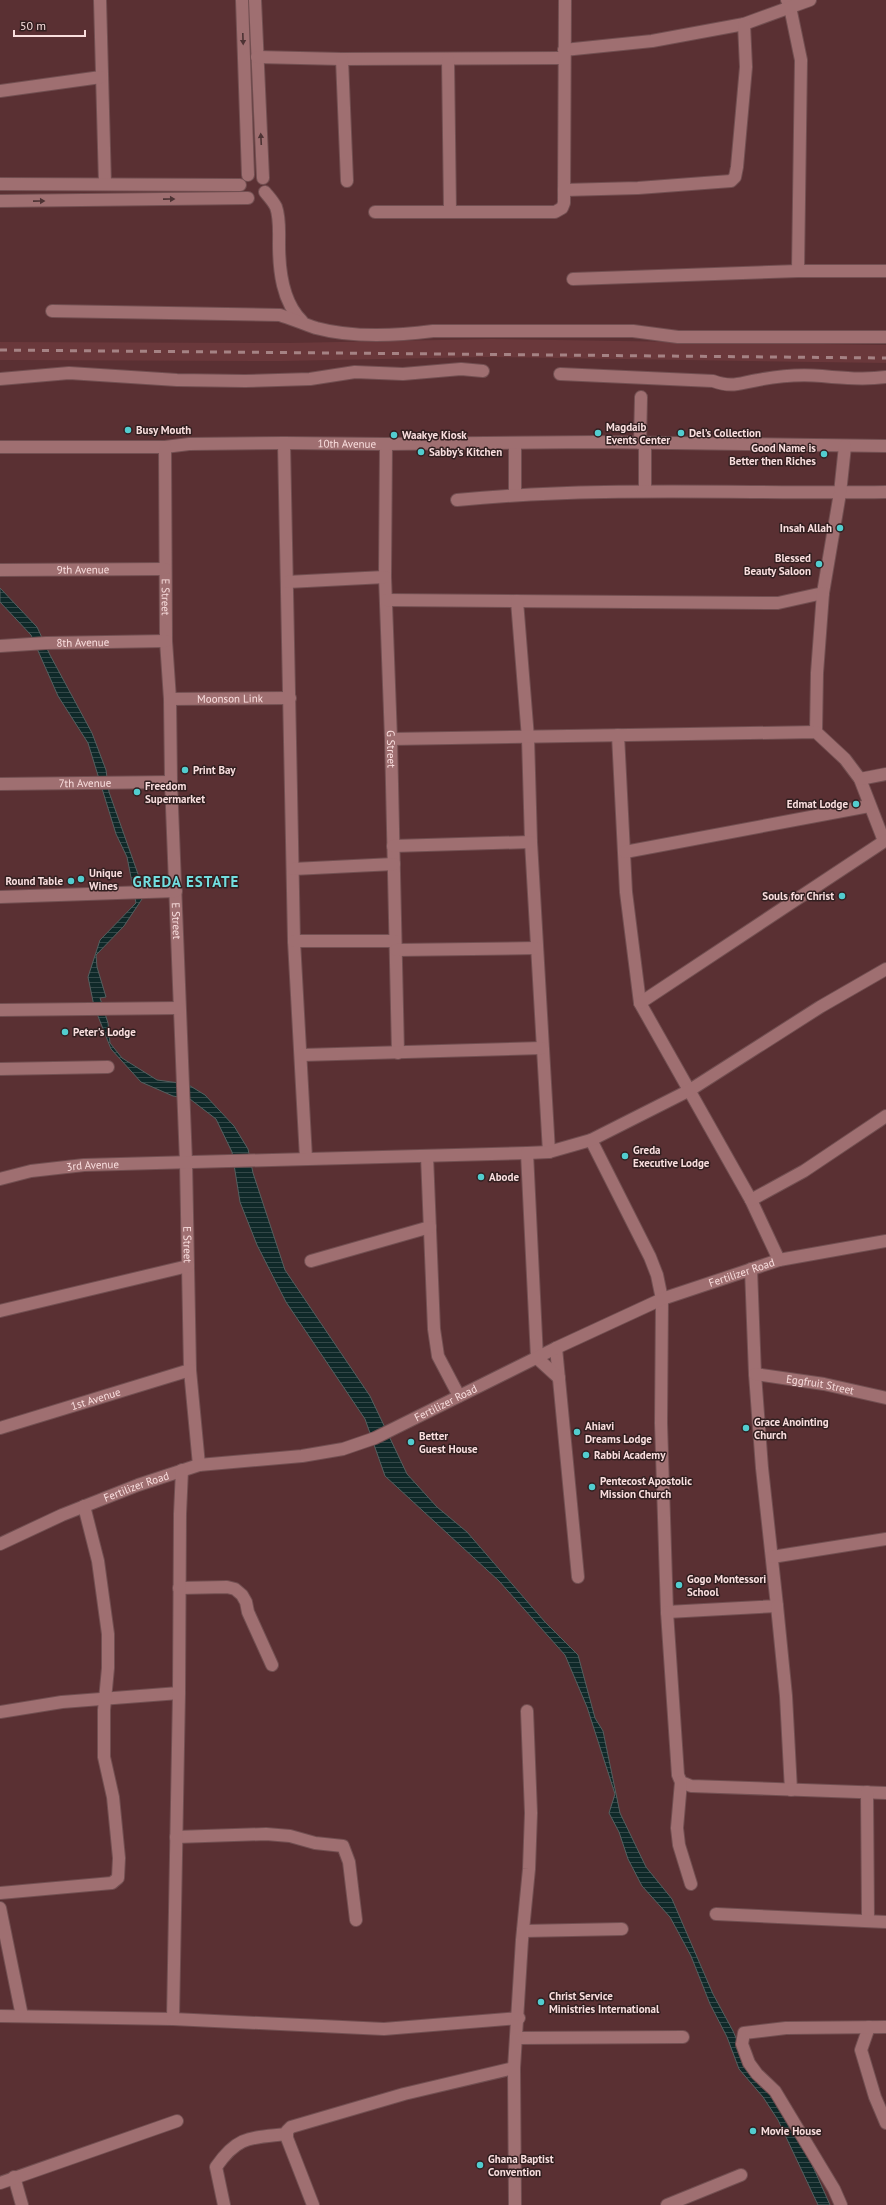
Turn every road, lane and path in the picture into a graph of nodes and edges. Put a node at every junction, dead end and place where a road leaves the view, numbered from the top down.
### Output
1 (100, 0) edge
2 (242, 0) edge
3 (255, 0) edge
4 (565, 0) edge
5 (810, 0) edge
6 (789, 4) edge
7 (744, 24) junction
8 (564, 54) junction
9 (257, 57) junction
10 (342, 59) junction
11 (448, 59) junction
12 (102, 77) junction
13 (0, 91) edge
14 (248, 175) junction
15 (263, 178) junction
16 (347, 181) dead end
17 (0, 184) edge
18 (105, 184) junction
19 (240, 185) junction
20 (564, 190) junction
21 (265, 192) junction
22 (248, 198) junction
23 (0, 202) edge
24 (374, 212) dead end
25 (450, 212) junction
26 (798, 271) junction
27 (886, 271) edge
28 (573, 279) dead end
29 (52, 311) dead end
30 (304, 323) junction
31 (886, 337) edge
32 (483, 371) dead end
33 (560, 374) dead end
34 (886, 377) edge
35 (0, 379) edge
36 (640, 398) dead end
37 (284, 443) junction
38 (515, 443) junction
39 (643, 443) junction
40 (386, 444) junction
41 (845, 446) junction
42 (886, 446) edge
43 (0, 447) edge
44 (165, 448) junction
45 (645, 491) junction
46 (886, 492) edge
47 (840, 493) junction
48 (515, 494) junction
49 (457, 500) dead end
50 (165, 569) junction
51 (0, 570) edge
52 (385, 577) junction
53 (287, 582) junction
54 (823, 593) junction
55 (386, 600) junction
56 (516, 600) junction
57 (166, 641) junction
58 (0, 646) edge
59 (290, 698) junction
60 (170, 699) junction
61 (816, 732) junction
62 (618, 735) junction
63 (528, 738) junction
64 (391, 739) junction
65 (886, 774) edge
66 (860, 779) junction
67 (171, 782) junction
68 (0, 784) edge
69 (870, 806) junction
70 (885, 840) edge
71 (531, 842) junction
72 (393, 846) junction
73 (625, 852) junction
74 (394, 864) junction
75 (293, 869) junction
76 (176, 891) junction
77 (0, 896) edge
78 (294, 941) junction
79 (396, 946) junction
80 (537, 948) junction
81 (886, 969) edge
82 (640, 1003) junction
83 (179, 1008) junction
84 (0, 1010) edge
85 (542, 1048) junction
86 (398, 1053) junction
87 (302, 1055) junction
88 (108, 1067) dead end
89 (0, 1069) edge
90 (690, 1090) junction
91 (886, 1116) edge
92 (591, 1140) junction
93 (549, 1152) junction
94 (527, 1153) junction
95 (428, 1156) junction
96 (306, 1158) junction
97 (186, 1162) junction
98 (0, 1179) edge
99 (751, 1200) junction
100 (430, 1227) junction
101 (886, 1241) edge
102 (779, 1260) junction
103 (311, 1261) dead end
104 (188, 1266) junction
105 (751, 1269) junction
106 (662, 1299) junction
107 (0, 1311) edge
108 (556, 1348) junction
109 (537, 1358) junction
110 (190, 1370) junction
111 (755, 1374) junction
112 (559, 1378) junction
113 (458, 1396) junction
114 (886, 1398) edge
115 (0, 1428) edge
116 (199, 1465) junction
117 (182, 1470) junction
118 (84, 1506) junction
119 (886, 1539) edge
120 (0, 1544) edge
121 (772, 1557) junction
122 (578, 1577) dead end
123 (180, 1588) junction
124 (777, 1606) junction
125 (667, 1612) junction
126 (272, 1665) dead end
127 (179, 1693) junction
128 (104, 1700) junction
129 (527, 1711) dead end
130 (0, 1712) edge
131 (681, 1782) junction
132 (791, 1790) junction
133 (867, 1792) junction
134 (886, 1793) edge
135 (176, 1837) junction
136 (691, 1884) dead end
137 (0, 1893) edge
138 (0, 1908) edge
139 (716, 1914) dead end
140 (356, 1920) dead end
141 (868, 1921) junction
142 (886, 1922) edge
143 (622, 1929) dead end
144 (523, 1931) junction
145 (0, 2016) edge
146 (22, 2016) junction
147 (519, 2018) junction
148 (173, 2019) junction
149 (869, 2027) junction
150 (886, 2027) edge
151 (683, 2037) dead end
152 (517, 2038) junction
153 (514, 2068) junction
154 (177, 2120) dead end
155 (886, 2123) edge
156 (287, 2134) junction
157 (741, 2175) dead end
158 (14, 2177) junction
159 (0, 2183) edge
160 (22, 2205) edge
161 (224, 2205) edge
162 (313, 2205) edge
163 (515, 2205) edge
164 (667, 2205) edge
165 (841, 2205) edge

1 - 12 street
2 -> 14 street
3 - 9 street
4 - 8 street
5 - 6 street
6 - 7 street
6 - 26 street
7 - 8 street
7 - 20 street
8 - 11 street
8 - 20 street
9 - 10 street
15 -> 9 street
10 - 11 street
10 - 16 street
11 - 25 street
12 - 13 street
12 - 18 street
14 - 15 street
14 - 19 street
15 - 21 street
17 - 18 street
18 - 19 street
19 - 22 street
20 - 25 street
21 - 22 street
21 - 30 street
23 -> 22 street
24 - 25 street
26 - 27 street
26 - 28 street
29 - 30 street
30 - 31 street
32 - 35 street
33 - 34 street
36 - 39 street
37 - 40 street, 10th Avenue
37 - 44 street, 10th Avenue
37 - 53 street
38 - 39 street, 10th Avenue
38 - 40 street, 10th Avenue
38 - 48 street
39 - 41 street, 10th Avenue
39 - 45 street
40 - 52 street, G Street
41 - 42 street, 10th Avenue
41 - 47 street
43 - 44 street, 10th Avenue
44 - 50 street, E Street
45 - 47 street
45 - 48 street
46 - 47 street
47 - 54 street
48 - 49 street
50 - 51 street, 9th Avenue
50 - 57 street, E Street
52 - 53 street
52 - 55 street, G Street
53 - 59 street
54 - 56 street
54 - 61 street
55 - 56 street
55 - 64 street, G Street
56 - 63 street
57 - 58 street, 8th Avenue
57 - 60 street, E Street
59 - 60 street, Moonson Link
59 - 75 street
60 - 67 street, E Street
61 - 62 street
61 - 66 street
62 - 63 street
62 - 73 street
63 - 64 street
63 - 71 street
64 - 72 street, G Street
65 - 66 street
66 - 69 street
67 - 68 street, 7th Avenue
67 - 76 street, E Street
69 - 70 street
69 - 73 street
70 - 82 street
71 - 72 street
71 - 80 street
72 - 74 street, G Street
73 - 82 street
74 - 75 street
74 - 79 street, G Street
75 - 78 street
76 - 77 street
76 - 83 street, E Street
78 - 79 street
78 - 87 street
79 - 80 street
79 - 86 street, G Street
80 - 85 street
81 - 90 street, 3rd Avenue
82 - 90 street
83 - 84 street
83 - 97 street, E Street
85 - 86 street
85 - 93 street
86 - 87 street
87 - 96 street
88 - 89 street
90 - 92 street, 3rd Avenue
90 - 99 street
91 - 99 street
92 - 93 street, 3rd Avenue
92 - 106 street
93 - 94 street, 3rd Avenue
94 - 95 street, 3rd Avenue
94 - 109 street
95 - 96 street, 3rd Avenue
95 - 100 street
96 - 97 street, 3rd Avenue
97 - 98 street, 3rd Avenue
97 - 104 street, E Street
99 - 102 street
100 - 103 street
100 - 113 street
101 - 102 street, Fertilizer Road
102 - 105 street, Fertilizer Road
104 - 107 street
104 - 110 street, E Street
105 - 106 street, Fertilizer Road
105 - 111 street
106 - 108 street, Fertilizer Road
106 - 125 street
108 - 109 street, Fertilizer Road
108 - 112 street
109 - 112 street
109 - 113 street, Fertilizer Road
110 - 115 street, 1st Avenue
110 - 116 street, E Street
111 - 114 street, Eggfruit Street
111 - 121 street
112 - 122 street
113 - 116 street, Fertilizer Road
116 - 117 street, Fertilizer Road
117 - 118 street, Fertilizer Road
117 - 123 street
118 - 120 street, Fertilizer Road
118 - 128 street
119 - 121 street
121 - 124 street
123 - 126 street
123 - 127 street
124 - 125 street
124 - 132 street
125 - 131 street
127 - 128 street
127 - 135 street
128 - 130 street
128 - 137 street
129 - 144 street
131 - 132 street
131 - 136 street
132 - 133 street
133 - 134 street
133 - 141 street
135 - 140 street
135 - 148 street
138 - 146 street
139 - 141 street
141 - 142 street
143 - 144 street
144 - 147 street
145 - 146 street
146 - 148 street
147 - 148 street
147 - 152 street
149 - 150 street
149 - 155 street
149 - 165 street
151 - 152 street
152 - 153 street
153 - 156 street
153 - 163 street
154 - 158 street
156 - 161 street
156 - 162 street
157 - 164 street
158 - 159 street
158 - 160 street

